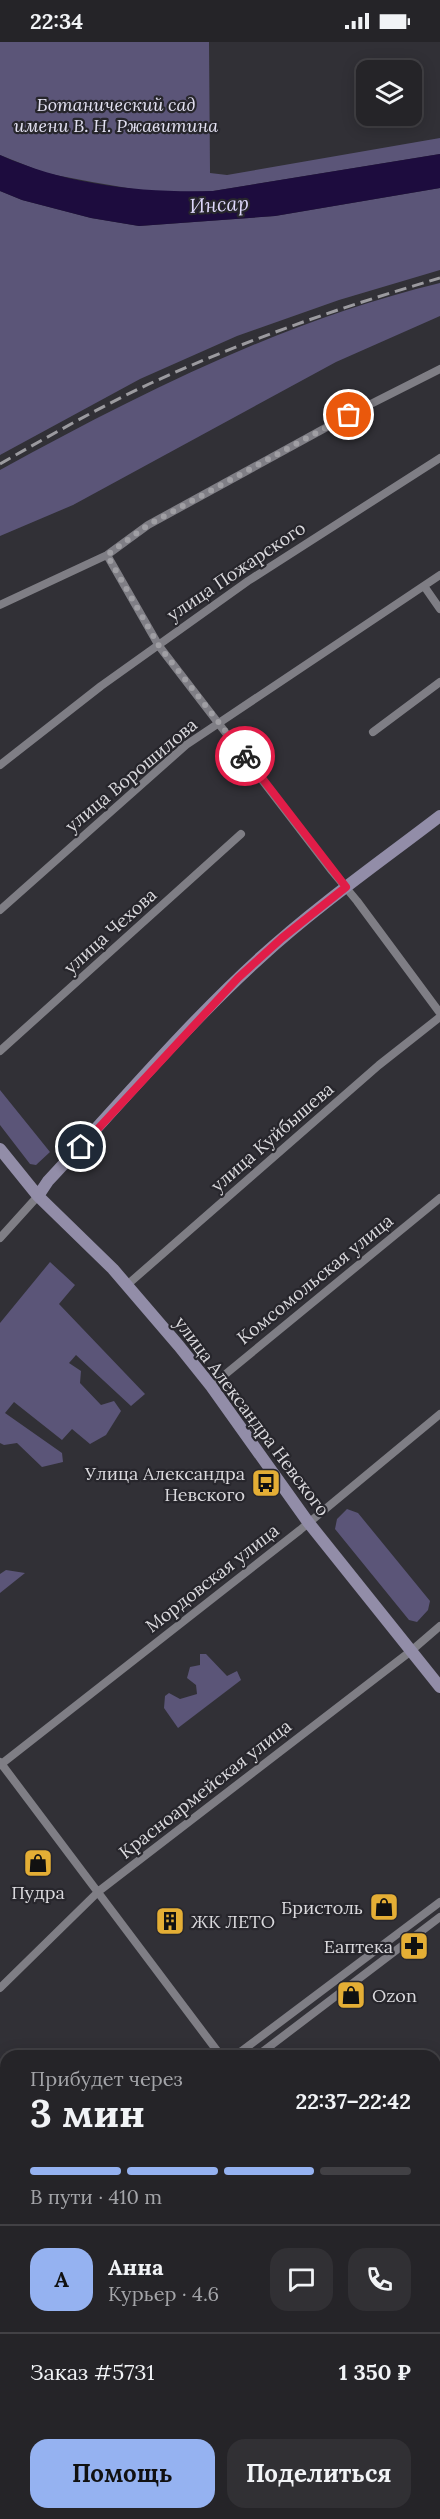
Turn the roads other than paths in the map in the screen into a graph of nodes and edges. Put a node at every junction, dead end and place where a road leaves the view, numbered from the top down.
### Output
1 (440, 369) edge
2 (440, 458) edge
3 (107, 555) junction
4 (440, 575) edge
5 (424, 586) junction
6 (0, 605) edge
7 (440, 609) edge
8 (159, 646) junction
9 (440, 682) edge
10 (221, 724) junction
11 (373, 732) dead end
12 (0, 765) edge
13 (440, 816) edge
14 (241, 834) dead end
15 (346, 887) junction
16 (0, 910) edge
17 (440, 1015) edge
18 (0, 1052) edge
19 (0, 1149) edge
20 (38, 1196) junction
21 (440, 1198) edge
22 (0, 1238) edge
23 (127, 1285) junction
24 (211, 1386) junction
25 (440, 1414) edge
26 (308, 1522) junction
27 (440, 1626) edge
28 (411, 1651) junction
29 (440, 1687) edge
30 (1, 1763) edge
31 (99, 1892) junction
32 (440, 1902) edge
33 (440, 1917) edge
34 (0, 1988) edge
35 (217, 2050) edge
36 (243, 2050) edge
37 (265, 2050) edge

1 - 3 street
2 - 8 street, улица Пожарского
3 - 6 street
3 - 8 street
4 - 5 street, улица Ворошилова
5 - 7 street
5 - 10 street, улица Ворошилова
8 - 10 street
8 - 12 street, улица Пожарского
9 - 11 street
10 - 15 street
10 - 16 street, улица Ворошилова
13 - 15 main road
14 - 18 street, улица Чехова
15 - 17 street
15 - 20 main road
17 - 23 street, улица Куйбышева
19 - 20 main road, улица Александра Невского
20 - 22 street
20 - 23 main road, улица Александра Невского
21 - 24 street, Комсомольская улица
23 - 24 main road, улица Александра Невского
24 - 26 main road, улица Александра Невского
25 - 26 street, Мордовская улица
26 - 28 main road, улица Александра Невского
26 - 30 street, Мордовская улица
27 - 28 street, Красноармейская улица
28 - 29 main road, улица Александра Невского
28 - 31 street, Красноармейская улица
30 - 31 street
31 - 34 street, Красноармейская улица
31 - 35 street
32 - 36 street
33 - 37 street

